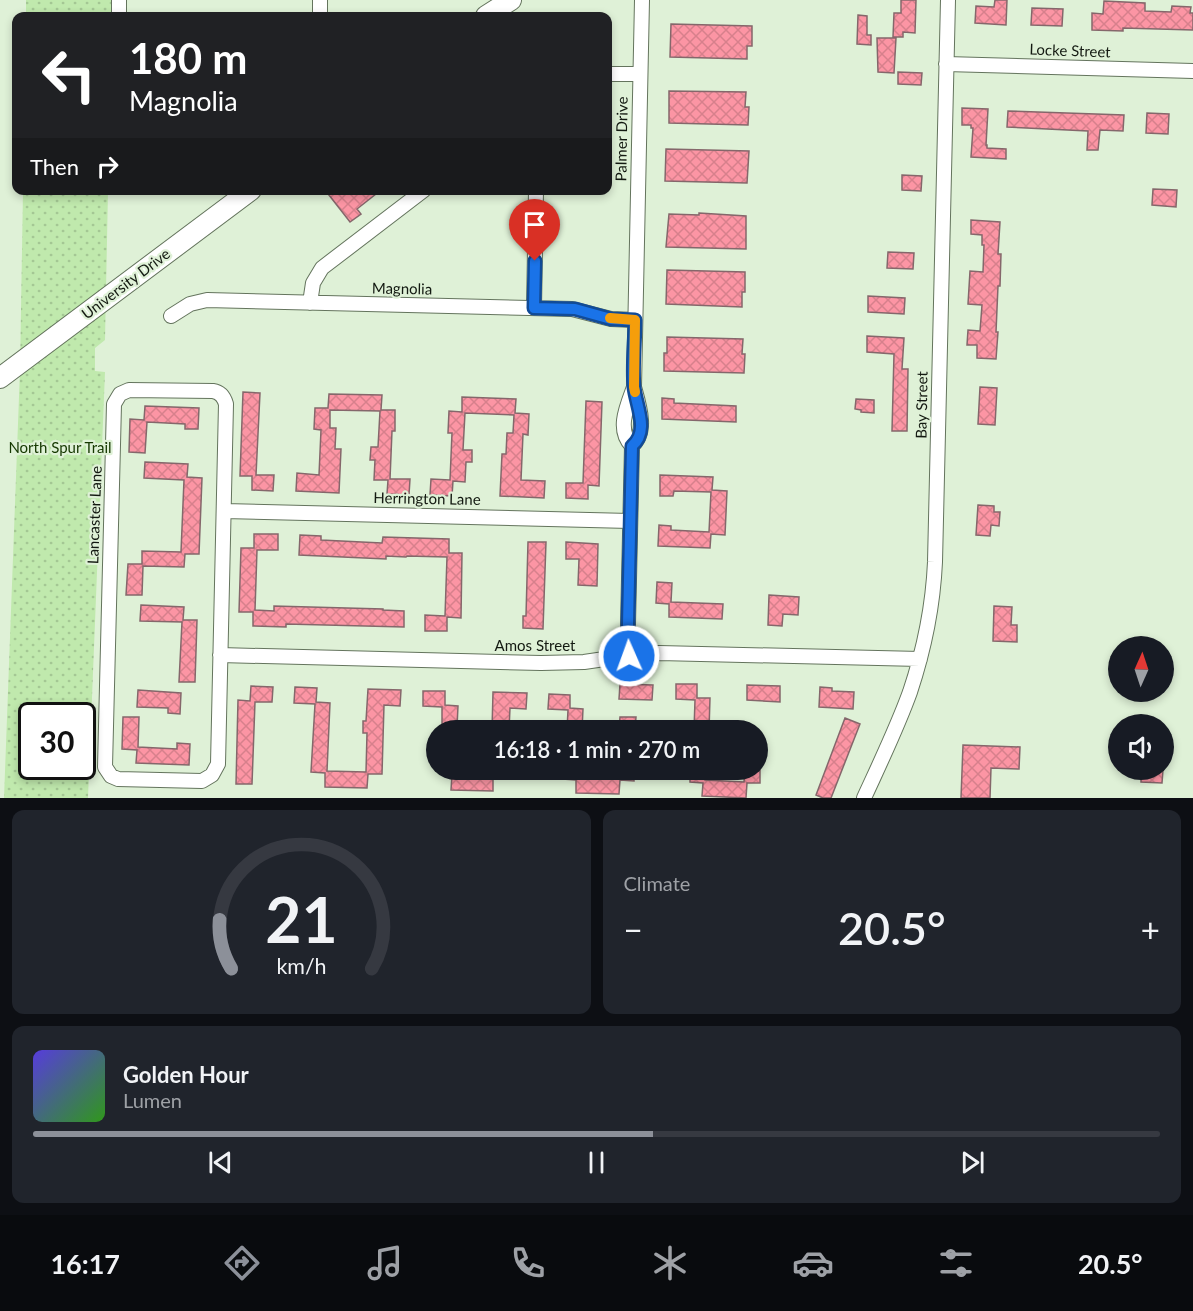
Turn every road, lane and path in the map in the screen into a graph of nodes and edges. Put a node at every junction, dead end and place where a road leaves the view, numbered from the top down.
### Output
1 (511, 0) edge
2 (642, 0) edge
3 (948, 0) edge
4 (492, 12) edge
5 (946, 64) junction
6 (1193, 71) edge
7 (612, 74) edge
8 (640, 75) junction
9 (244, 195) edge
10 (417, 195) edge
11 (536, 195) edge
12 (310, 303) junction
13 (534, 308) junction
14 (171, 316) dead end
15 (635, 320) junction
16 (0, 378) edge
17 (224, 511) junction
18 (630, 521) junction
19 (220, 655) junction
20 (629, 656) junction
21 (920, 659) junction
22 (864, 798) edge

1 - 4 main road
2 - 8 street, Palmer Drive
3 - 5 street, Bay Street
5 - 6 street, Locke Street
5 - 21 street, Bay Street
7 - 8 street
8 - 15 street, Palmer Drive
9 - 16 main road, University Drive
10 - 12 street
11 - 13 street
12 - 13 street, Magnolia
12 - 14 street, Magnolia
13 - 15 street, Magnolia
15 - 18 street, Palmer Drive
17 - 18 street, Herrington Lane
17 - 19 street, Lancaster Lane
17 - 19 street, Lancaster Lane
18 - 20 street, Palmer Drive
19 - 20 street, Amos Street
20 - 21 street, Amos Street
21 - 22 street, Bay Street

